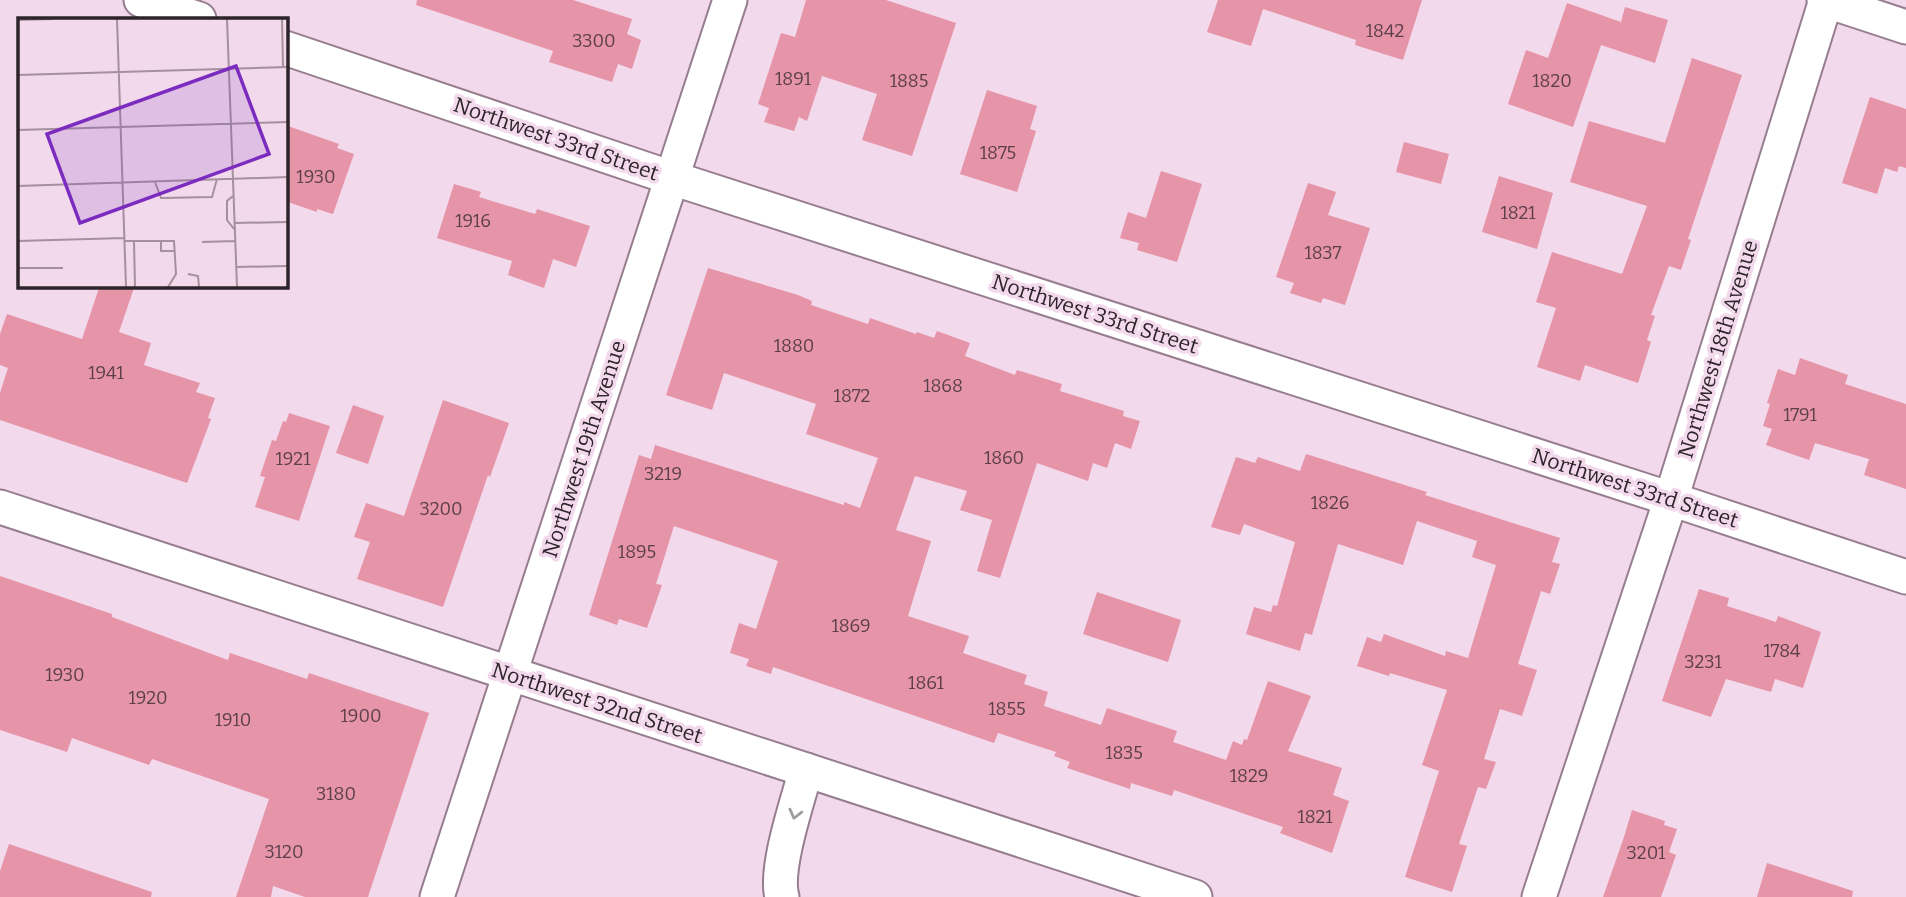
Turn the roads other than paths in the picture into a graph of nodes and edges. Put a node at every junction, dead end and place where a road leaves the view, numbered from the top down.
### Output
1 (141, 0) edge
2 (730, 0) edge
3 (1825, 0) edge
4 (196, 18) edge
5 (1906, 27) edge
6 (287, 49) edge
7 (671, 178) junction
8 (1671, 499) junction
9 (0, 507) edge
10 (1906, 577) edge
11 (511, 675) junction
12 (806, 770) junction
13 (437, 897) edge
14 (782, 897) edge
15 (1195, 897) edge
16 (1539, 897) edge

1 - 4 street
2 - 7 street, Northwest 19th Avenue
3 - 5 street
3 - 8 street, Northwest 18th Avenue
6 - 7 street, Northwest 33rd Street
7 - 8 street, Northwest 33rd Street
7 - 11 street, Northwest 19th Avenue
8 - 10 street, Northwest 33rd Street
8 - 16 street, Northwest 18th Avenue
9 - 11 street, Northwest 32nd Street
11 - 12 street, Northwest 32nd Street
11 - 13 street, Northwest 19th Avenue
12 -> 14 street
12 - 15 street, Northwest 32nd Street

